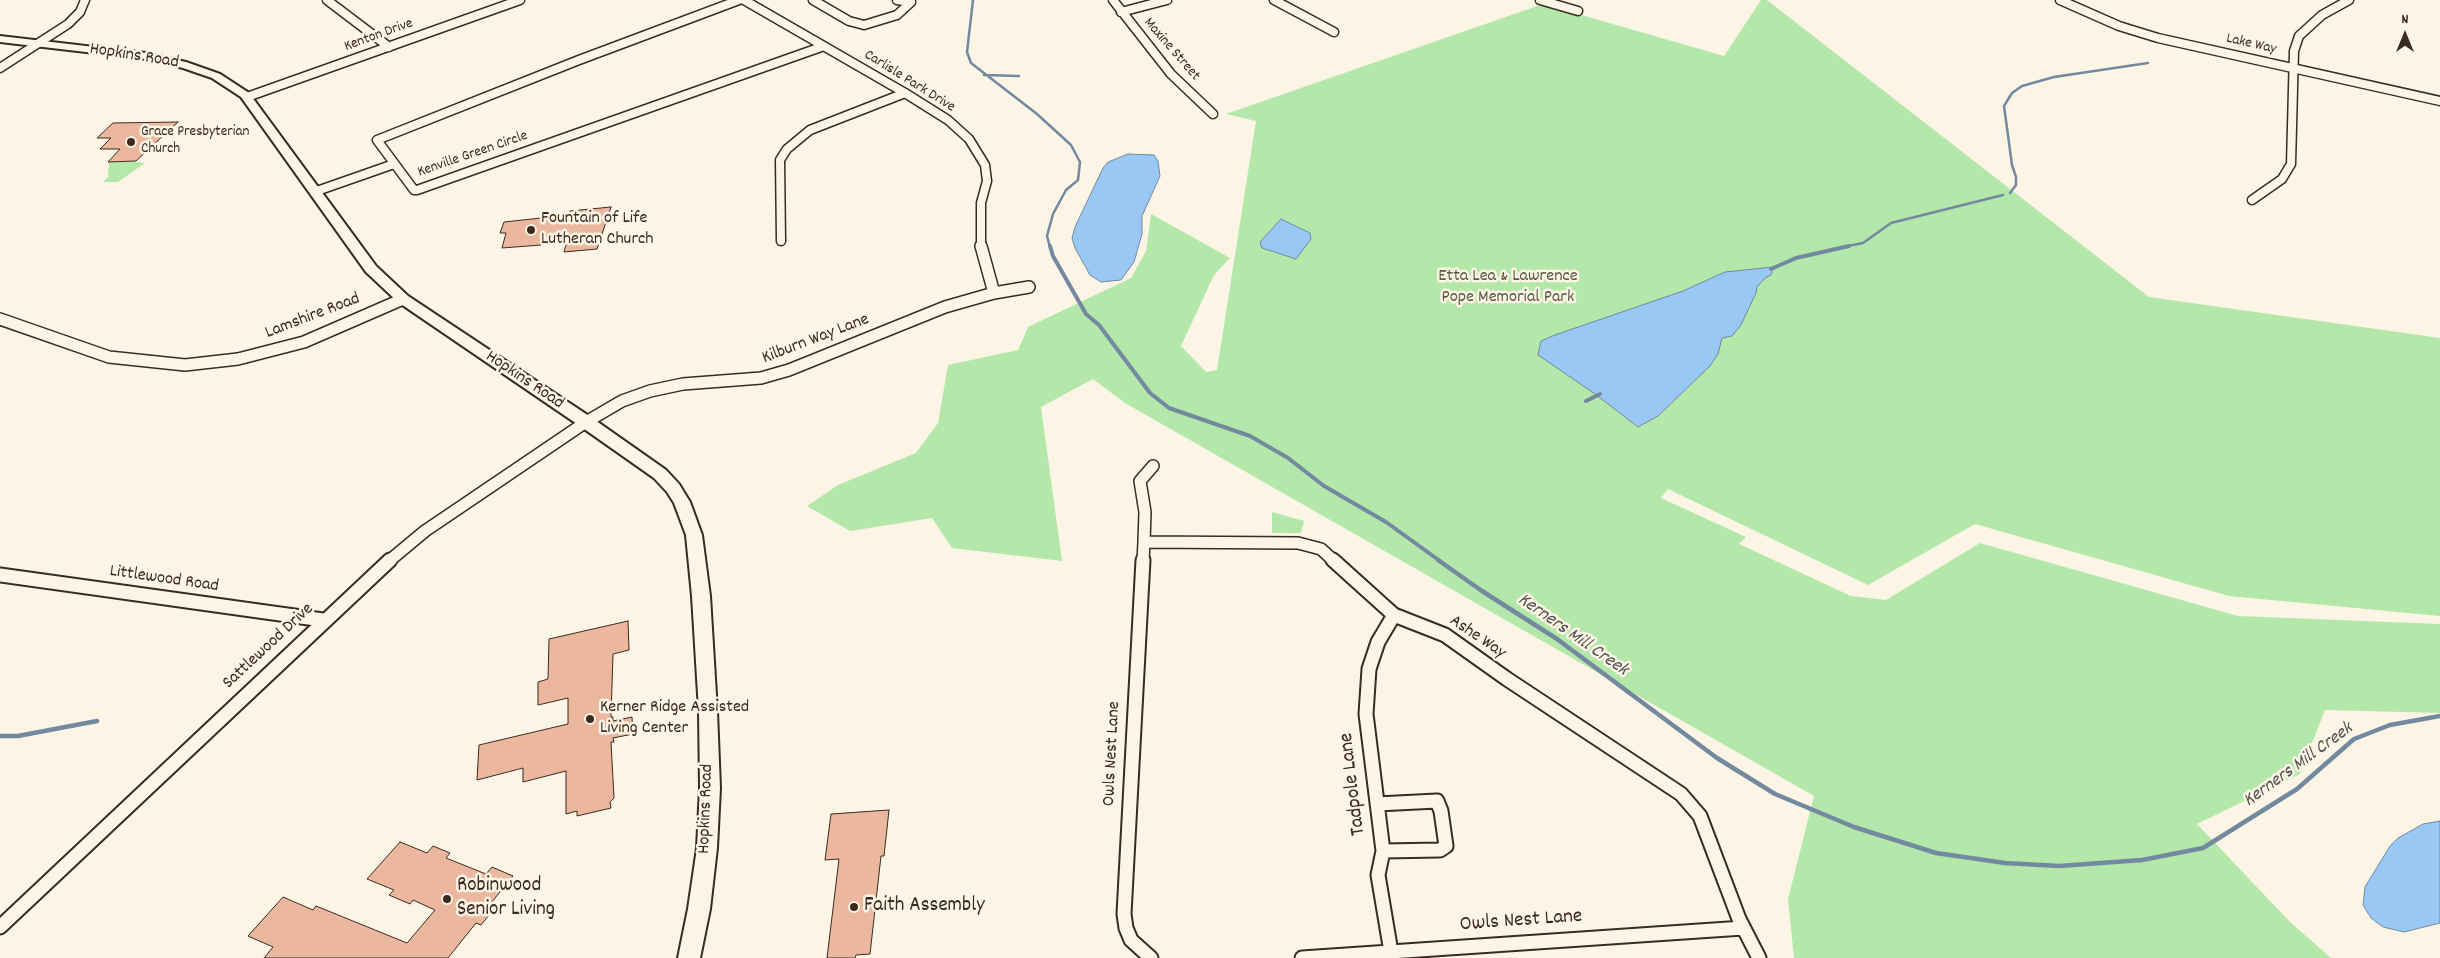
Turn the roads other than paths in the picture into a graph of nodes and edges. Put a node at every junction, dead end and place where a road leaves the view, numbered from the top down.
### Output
1 (85, 0) edge
2 (327, 0) edge
3 (520, 0) edge
4 (739, 0) edge
5 (744, 0) edge
6 (813, 0) edge
7 (897, 0) edge
8 (1113, 0) edge
9 (1167, 0) edge
10 (1274, 0) edge
11 (1540, 0) edge
12 (2060, 0) edge
13 (2349, 0) edge
14 (1578, 10) dead end
15 (1121, 12) junction
16 (1334, 32) dead end
17 (0, 39) edge
18 (40, 44) junction
19 (824, 46) junction
20 (389, 47) junction
21 (0, 68) edge
22 (2293, 69) junction
23 (905, 93) junction
24 (247, 97) junction
25 (2440, 101) edge
26 (1214, 114) dead end
27 (394, 164) junction
28 (314, 192) junction
29 (2252, 200) dead end
30 (781, 241) dead end
31 (1029, 287) dead end
32 (994, 293) junction
33 (403, 299) junction
34 (0, 320) edge
35 (586, 422) junction
36 (1153, 466) dead end
37 (1144, 542) junction
38 (0, 575) edge
39 (1394, 615) junction
40 (323, 620) junction
41 (1377, 804) junction
42 (1382, 851) junction
43 (0, 927) edge
44 (1743, 928) junction
45 (1391, 952) junction
46 (689, 958) edge
47 (1151, 958) edge
48 (1302, 958) edge
49 (1759, 958) edge

1 - 18 street
2 - 20 street
3 - 20 street, Kenton Drive
4 - 27 street, Kenville Green Circle
5 - 19 street, Carlisle Park Drive
6 - 7 street
8 - 15 street, Maxine Street
9 - 15 street
10 - 16 street
11 - 14 street
12 - 22 street, Lake Way
13 - 22 street
15 - 26 street, Maxine Street
17 - 18 main road, Hopkins Road
18 - 21 street
18 - 24 main road, Hopkins Road
19 - 23 street, Carlisle Park Drive
19 - 27 street, Kenville Green Circle
20 - 24 street, Kenton Drive
22 - 25 street, Lake Way
22 - 29 street
23 - 30 street
23 - 32 street, Carlisle Park Drive
24 - 28 main road, Hopkins Road
27 - 28 street
28 - 33 main road, Hopkins Road
31 - 32 street, Kilburn Way Lane
32 - 35 street, Kilburn Way Lane
33 - 34 street, Lamshire Road
33 - 35 main road, Hopkins Road
35 - 40 street, Sattlewood Drive
35 - 46 main road, Hopkins Road
36 - 37 street
37 - 39 street, Ashe Way
37 - 47 street, Owls Nest Lane
38 - 40 street, Littlewood Road
39 - 41 street, Tadpole Lane
39 - 44 street, Ashe Way
40 - 43 street, Sattlewood Drive
41 - 42 street, Tadpole Lane
41 - 42 street
42 - 45 street, Tadpole Lane
44 - 45 street, Owls Nest Lane
44 - 49 street, Ashe Way
45 - 48 street, Owls Nest Lane

